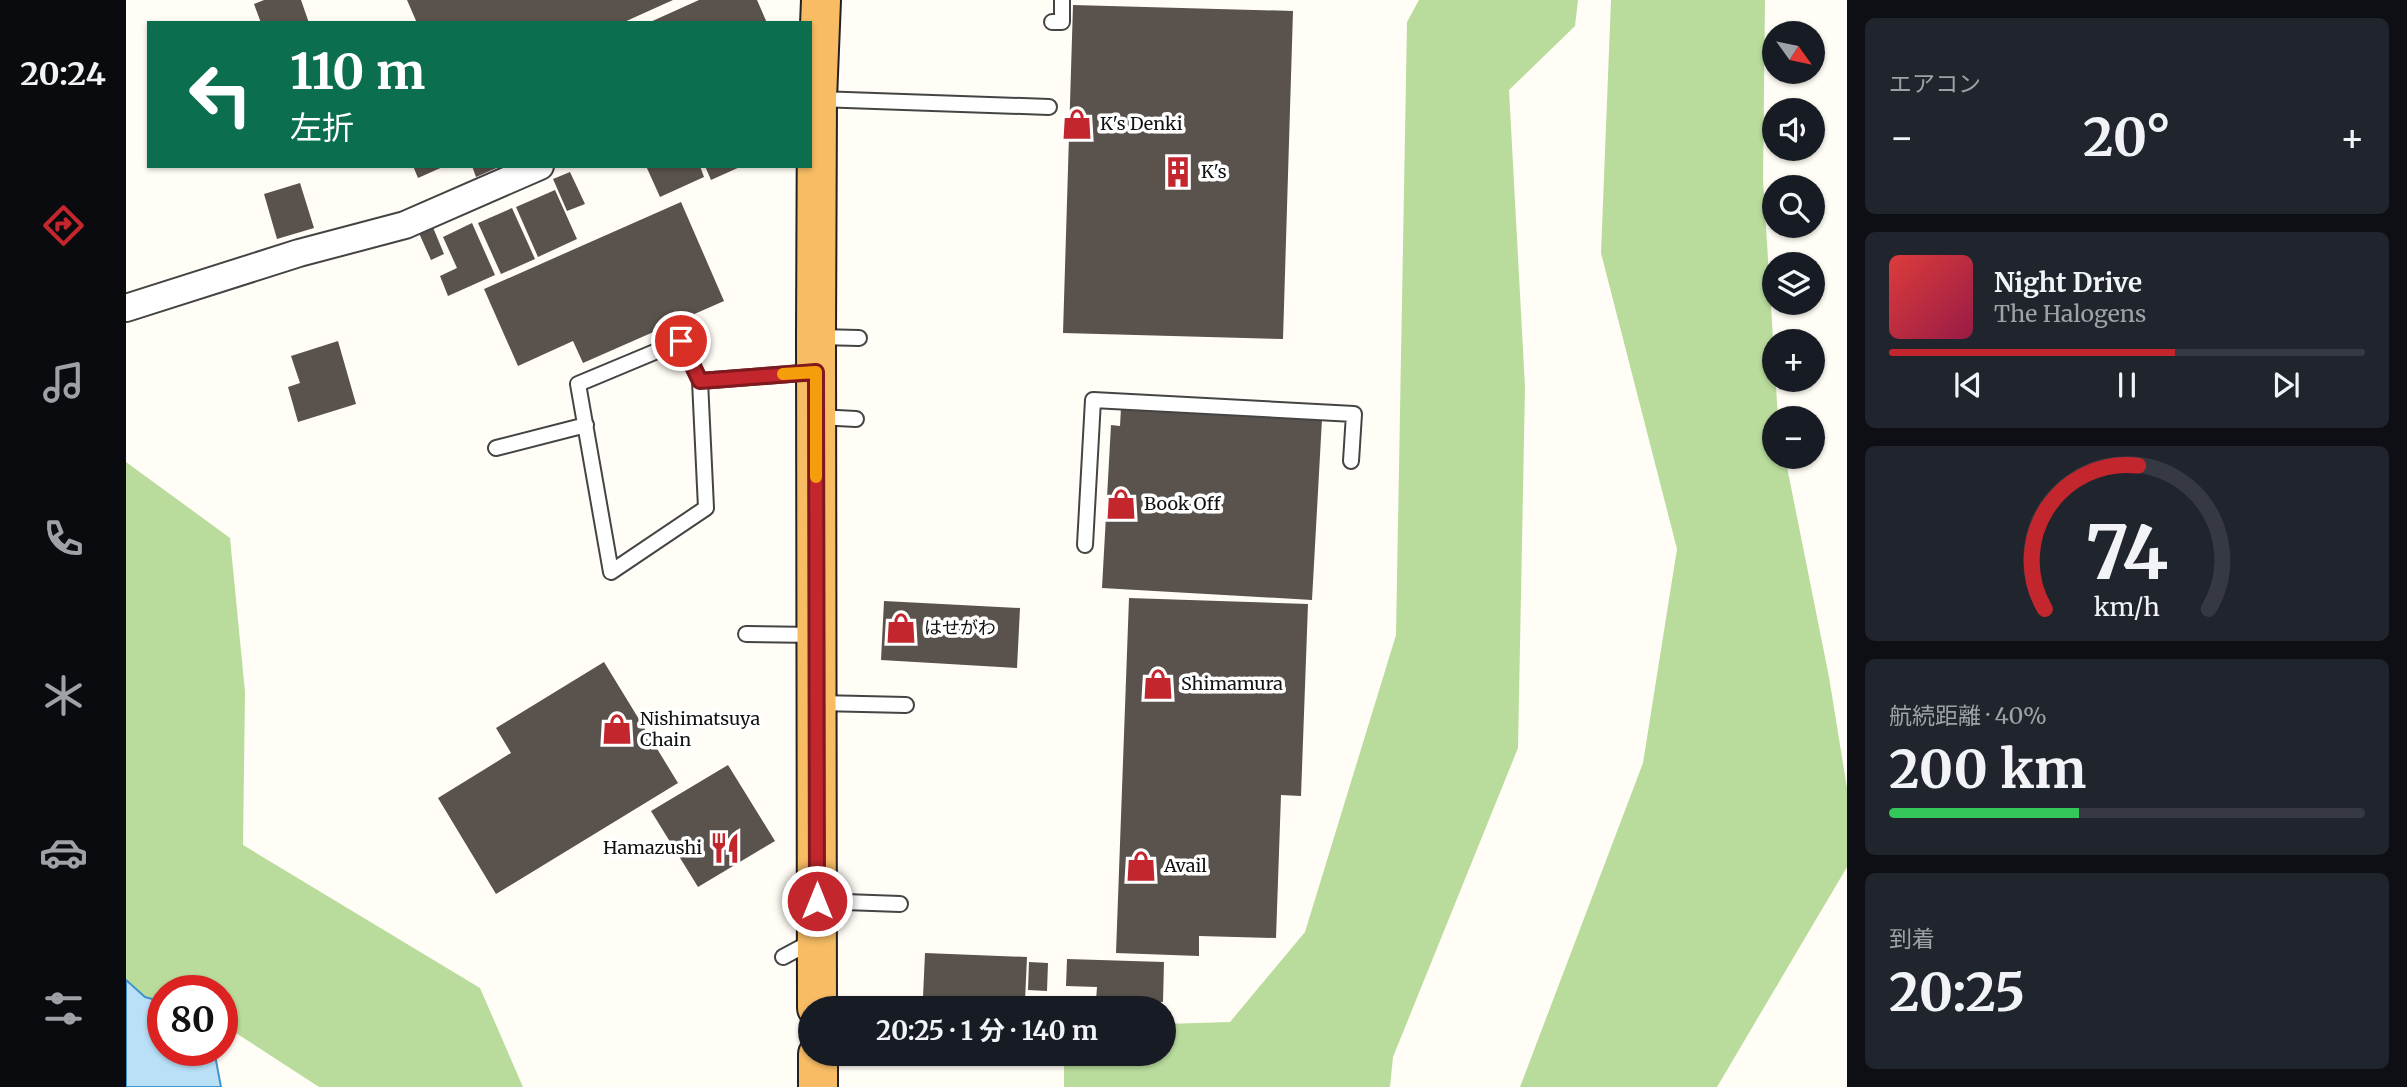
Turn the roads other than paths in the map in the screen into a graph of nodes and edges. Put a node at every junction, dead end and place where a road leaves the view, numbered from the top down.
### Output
1 (821, 0) edge
2 (1062, 0) edge
3 (1052, 22) dead end
4 (815, 45) edge
5 (817, 99) junction
6 (1049, 107) dead end
7 (535, 168) edge
8 (126, 308) edge
9 (859, 338) dead end
10 (816, 354) junction
11 (700, 381) junction
12 (816, 416) junction
13 (856, 419) dead end
14 (586, 425) junction
15 (496, 447) dead end
16 (1351, 461) dead end
17 (1085, 545) dead end
18 (746, 634) dead end
19 (817, 635) junction
20 (817, 703) junction
21 (906, 705) dead end
22 (900, 904) dead end
23 (817, 920) junction
24 (783, 957) dead end
25 (817, 996) edge
26 (818, 1066) edge
27 (818, 1087) edge

1 - 4 highway
2 - 3 lane
4 - 5 highway
5 - 6 lane
5 - 10 highway
7 - 8 street
9 - 10 lane
10 - 11 lane
10 - 12 highway
11 - 14 lane
11 - 14 lane
12 - 13 lane
12 - 19 highway
14 - 15 lane
16 - 17 lane
18 - 19 lane
19 - 20 highway
20 - 21 lane
20 - 23 highway
22 - 23 lane
23 - 24 lane
23 - 25 highway
26 - 27 highway

